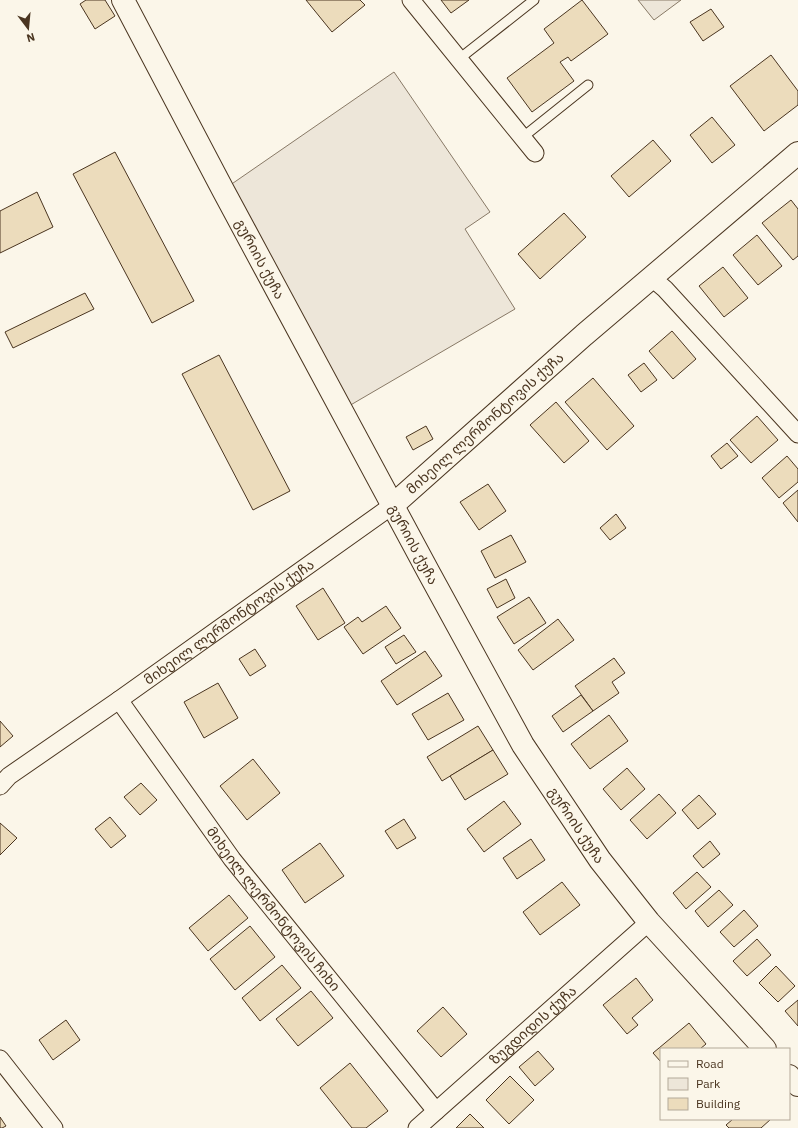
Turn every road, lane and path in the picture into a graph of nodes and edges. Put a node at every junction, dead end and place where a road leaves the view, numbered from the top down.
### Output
1 (411, 0) edge
2 (534, 0) edge
3 (128, 2) edge
4 (459, 59) junction
5 (588, 85) dead end
6 (523, 137) junction
7 (535, 153) dead end
8 (798, 153) edge
9 (652, 278) junction
10 (798, 434) edge
11 (393, 505) junction
12 (119, 700) junction
13 (0, 786) edge
14 (649, 922) junction
15 (764, 1048) edge
16 (0, 1059) edge
17 (790, 1077) edge
18 (798, 1085) edge
19 (436, 1111) junction
20 (54, 1128) edge
21 (417, 1128) edge

1 - 4 street
2 - 4 lane
3 - 11 main road, გურიის ქუჩა
4 - 6 street
5 - 6 lane
6 - 7 street
8 - 9 main road, მიხეილ ლერმონტოვის ქუჩა
9 - 10 street
9 - 11 main road, მიხეილ ლერმონტოვის ქუჩა
11 - 12 street, მიხეილ ლერმონტოვის ქუჩა
11 - 14 main road, გურიის ქუჩა
12 - 13 street, მიხეილ ლერმონტოვის ქუჩა
12 - 19 street, მიხეილ ლერმონტოვის ჩიხი
14 - 15 main road, გურიის ქუჩა
14 - 19 street, ზუგდიდის ქუჩა
16 - 20 street
17 - 18 main road
19 - 21 street, ზუგდიდის ქუჩა

